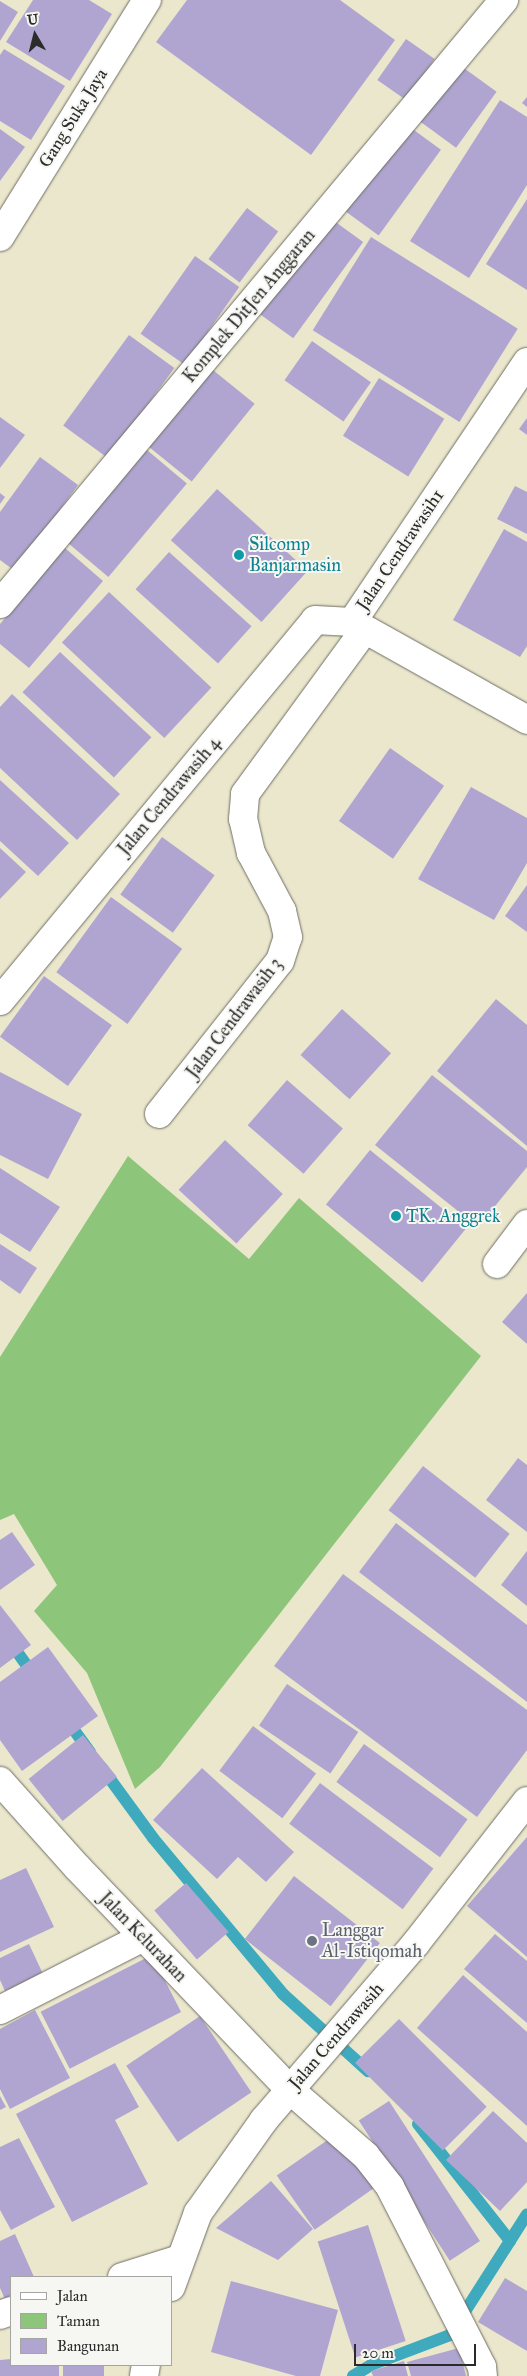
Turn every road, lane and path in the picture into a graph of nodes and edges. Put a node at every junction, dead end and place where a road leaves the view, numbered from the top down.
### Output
1 (147, 0) edge
2 (501, 4) edge
3 (0, 237) edge
4 (527, 362) edge
5 (0, 604) edge
6 (358, 627) junction
7 (527, 720) edge
8 (0, 1001) edge
9 (158, 1114) dead end
10 (527, 1224) edge
11 (496, 1264) dead end
12 (0, 1781) edge
13 (527, 1801) edge
14 (143, 1937) junction
15 (0, 2010) edge
16 (289, 2089) junction
17 (180, 2259) junction
18 (125, 2276) edge
19 (172, 2284) edge
20 (484, 2367) edge

1 - 3 street, Gang Suka Jaya
2 - 5 street, Komplek DitJen Anggaran
4 - 6 street, Jalan Cendrawasih1
6 - 7 street, Jalan Cendrawasih1
6 - 8 street, Jalan Cendrawasih 4
6 - 9 street, Jalan Cendrawasih 3
10 - 11 street
12 - 14 street, Jalan Kelurahan
13 - 16 street, Jalan Cendrawasih
14 - 15 street
14 - 16 street, Jalan Kelurahan
16 - 17 street, Jalan Cendrawasih
16 - 20 street, Jalan Kelurahan
17 - 18 street
17 - 19 street, Jalan Cendrawasih

